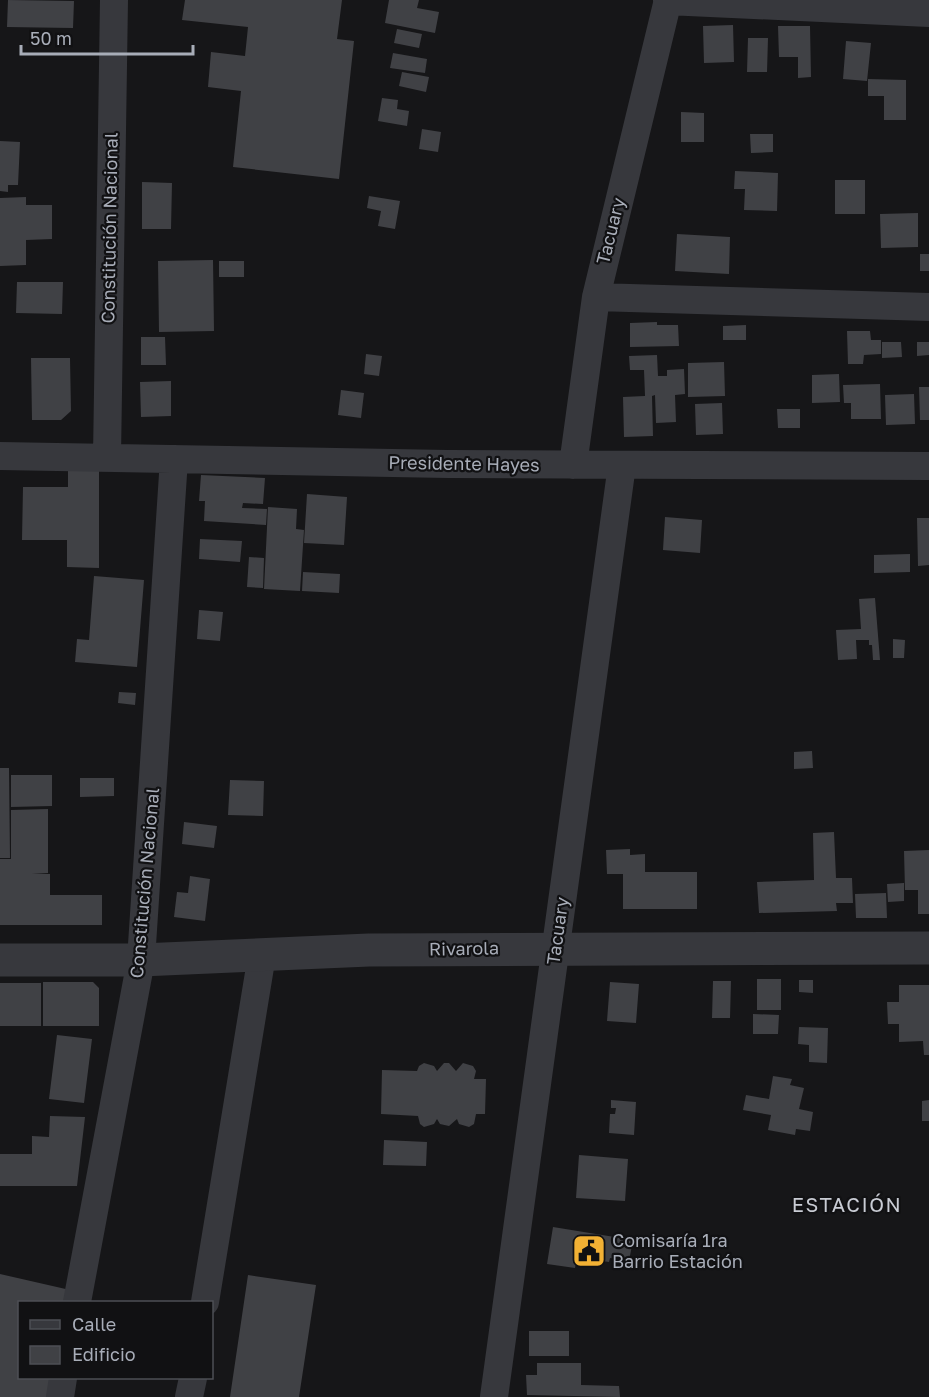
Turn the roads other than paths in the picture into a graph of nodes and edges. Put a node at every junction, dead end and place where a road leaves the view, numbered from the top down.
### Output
1 (114, 0) edge
2 (667, 0) edge
3 (929, 13) edge
4 (596, 297) junction
5 (929, 307) edge
6 (0, 456) edge
7 (107, 457) junction
8 (174, 459) junction
9 (573, 465) junction
10 (622, 465) junction
11 (929, 466) edge
12 (555, 948) junction
13 (929, 948) edge
14 (262, 955) junction
15 (0, 960) edge
16 (141, 960) junction
17 (77, 1301) edge
18 (205, 1301) edge
19 (63, 1379) edge
20 (193, 1379) edge
21 (60, 1397) edge
22 (189, 1397) edge
23 (494, 1397) edge

1 - 7 street, Constitución Nacional
2 - 3 street
2 - 4 street, Tacuary
4 - 5 street
4 - 9 street, Tacuary
6 - 7 street, Presidente Hayes
7 - 8 street, Presidente Hayes
8 - 9 street, Presidente Hayes
8 - 16 street, Constitución Nacional
9 - 10 street, Presidente Hayes
10 - 11 street, Presidente Hayes
10 - 12 street, Tacuary
12 - 13 street, Rivarola
12 - 14 street, Rivarola
12 - 23 street, Tacuary
14 - 16 street, Rivarola
14 - 18 street
15 - 16 street, Rivarola
16 - 17 street, Constitución Nacional
19 - 21 street
20 - 22 street

